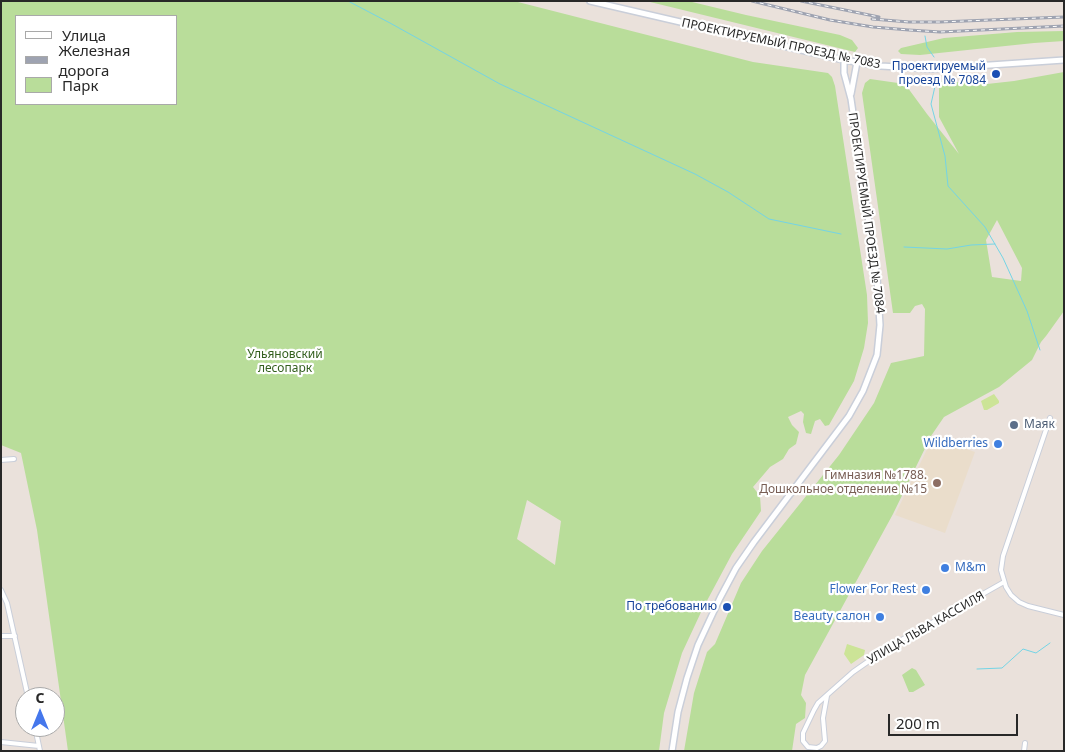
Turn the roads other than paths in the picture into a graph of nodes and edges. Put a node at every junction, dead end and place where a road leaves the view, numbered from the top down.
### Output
1 (590, 1) edge
2 (844, 60) junction
3 (1064, 60) edge
4 (857, 62) junction
5 (851, 99) junction
6 (1050, 418) dead end
7 (14, 459) dead end
8 (1, 460) edge
9 (1004, 582) junction
10 (1, 590) edge
11 (1064, 616) edge
12 (1, 636) edge
13 (15, 636) junction
14 (26, 687) edge
15 (827, 696) junction
16 (1, 742) edge
17 (1025, 743) dead end
18 (39, 748) edge
19 (672, 751) edge
20 (1024, 751) edge

1 - 2 street, ПРОЕКТИРУЕМЫЙ ПРОЕЗД № 7083
2 - 4 street, ПРОЕКТИРУЕМЫЙ ПРОЕЗД № 7083
2 - 5 street, ПРОЕКТИРУЕМЫЙ ПРОЕЗД № 7084
3 - 4 street, ПРОЕКТИРУЕМЫЙ ПРОЕЗД № 7083
4 - 5 street, ПРОЕКТИРУЕМЫЙ ПРОЕЗД № 7084
5 - 19 street, ПРОЕКТИРУЕМЫЙ ПРОЕЗД № 7084
6 - 9 street
7 - 8 street
9 - 11 street
9 - 15 street, УЛИЦА ЛЬВА КАССИЛЯ
10 - 13 street
12 - 13 street
13 - 14 street
15 - 15 street, УЛИЦА ЛЬВА КАССИЛЯ
16 - 18 street
17 - 20 street

